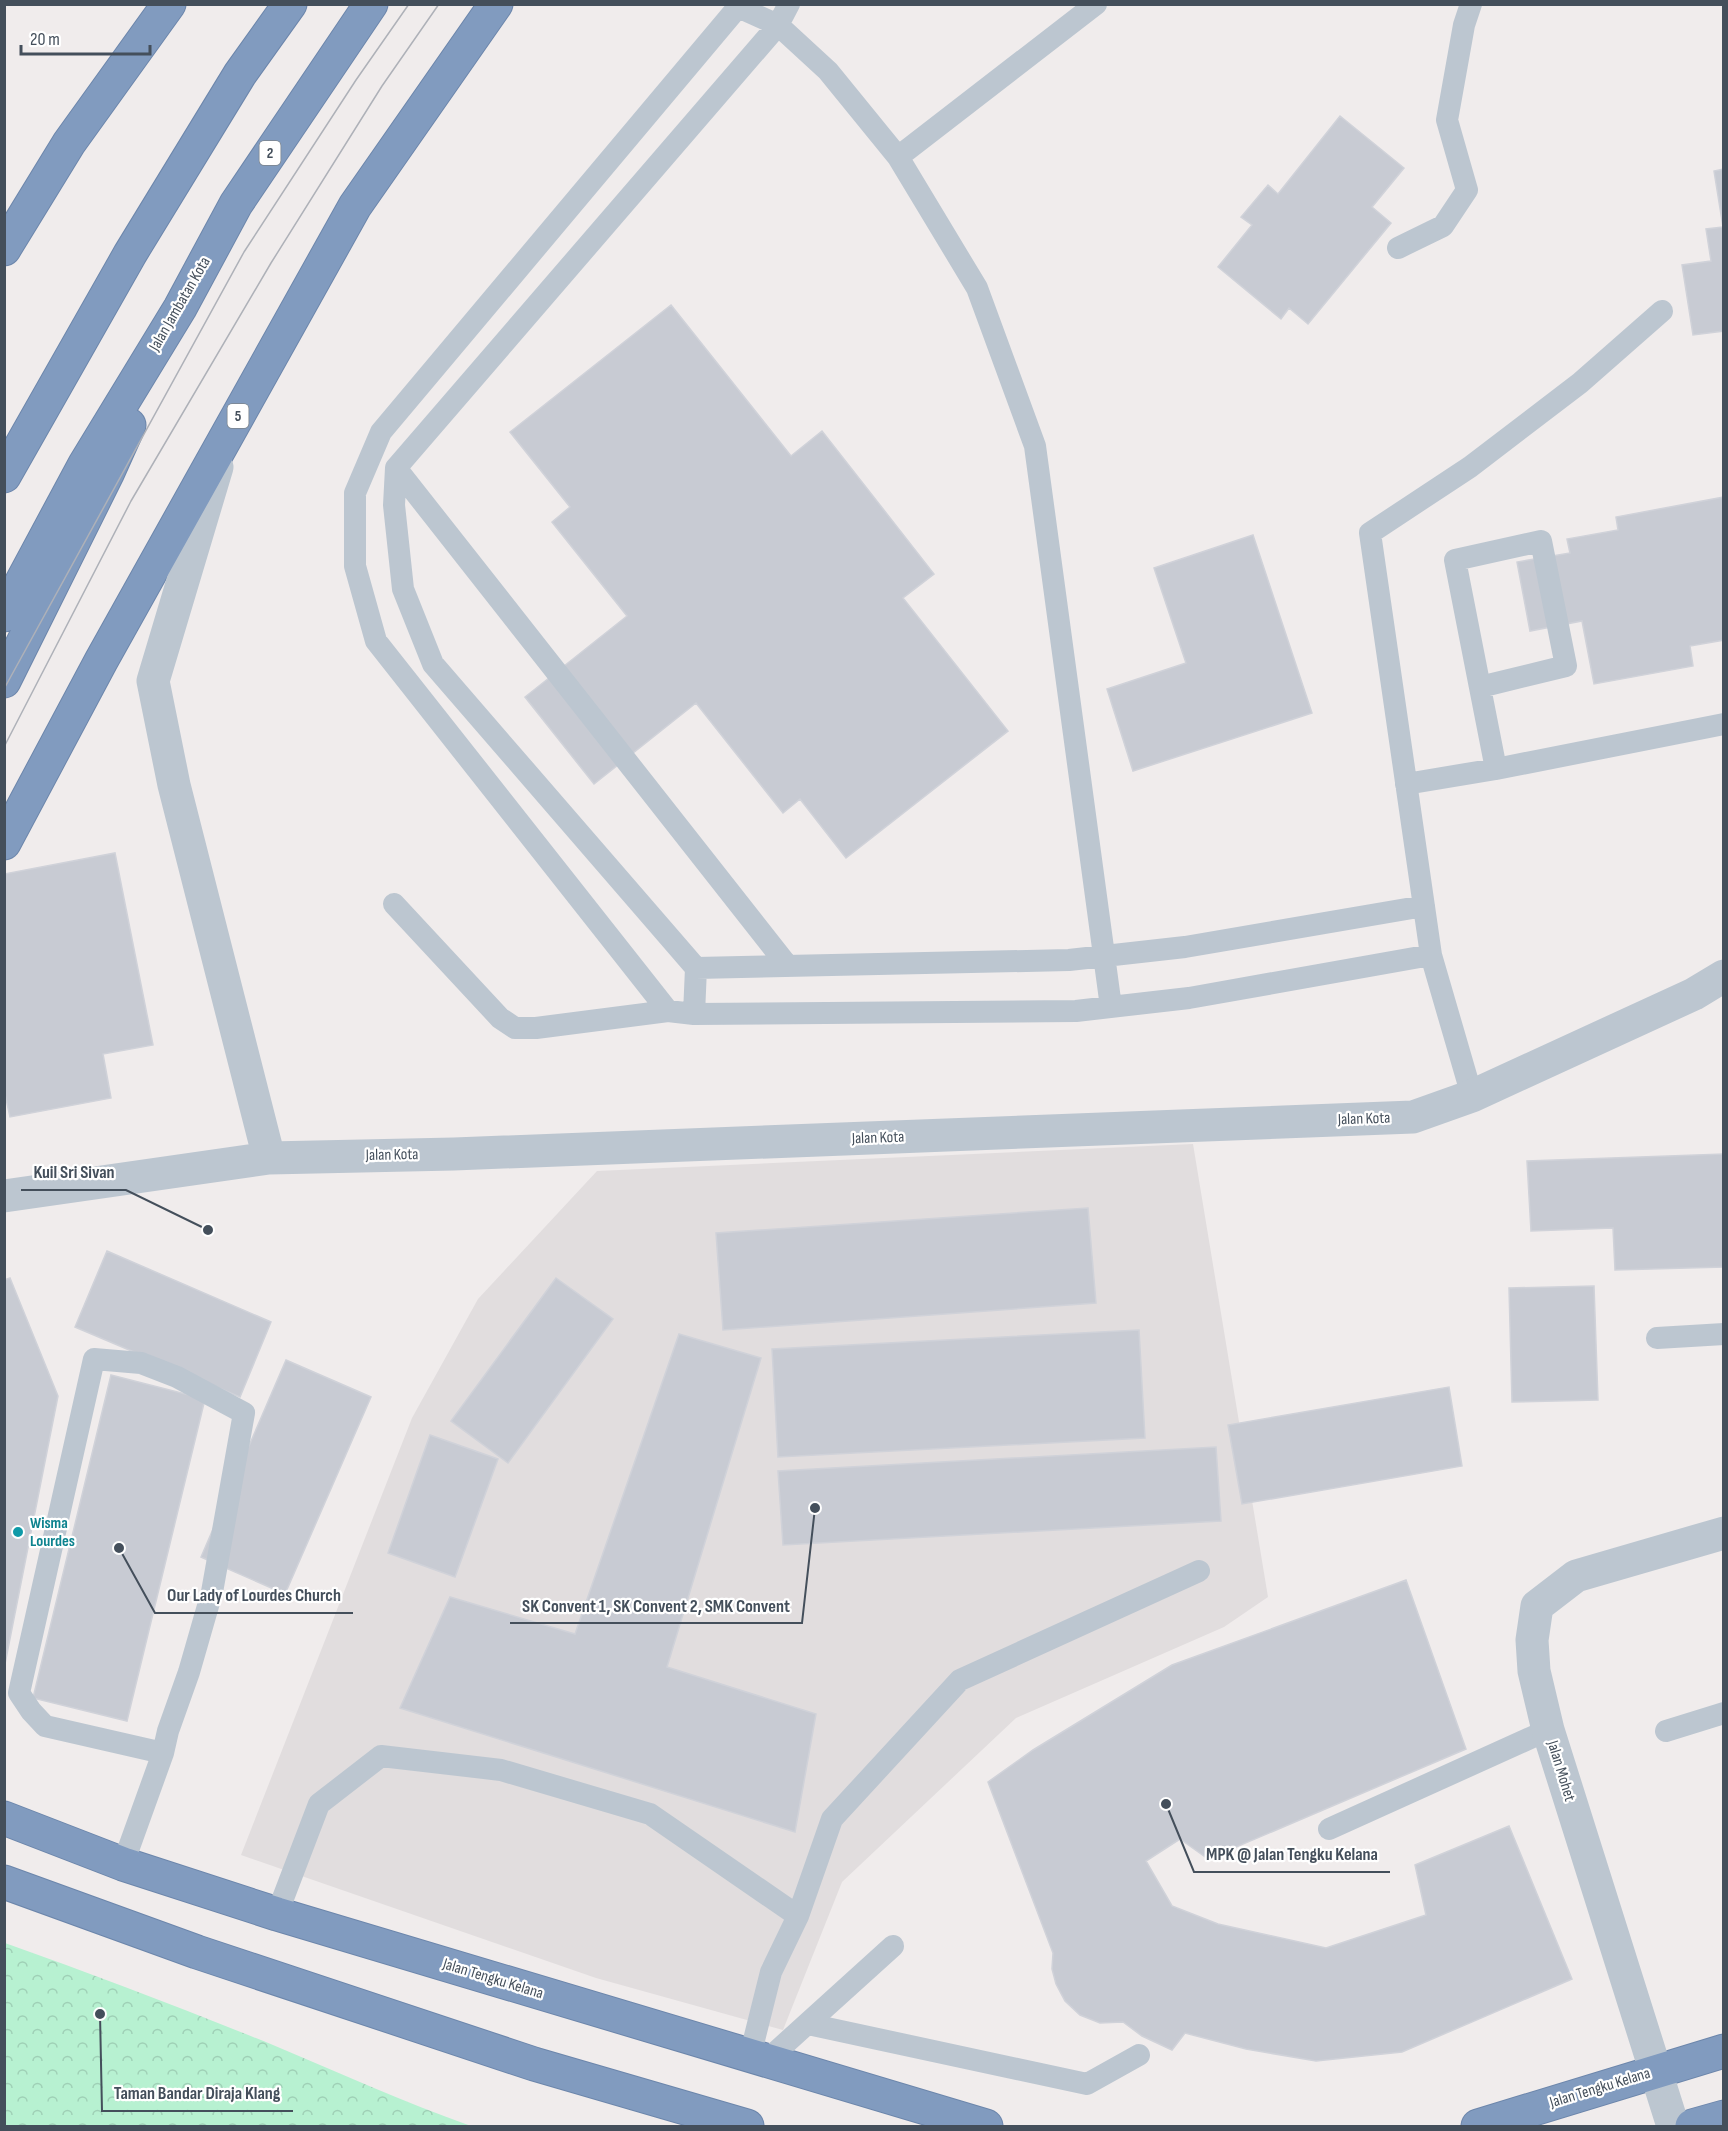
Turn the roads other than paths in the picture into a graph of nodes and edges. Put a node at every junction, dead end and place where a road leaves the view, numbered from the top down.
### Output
1 (169, 4) edge
2 (290, 4) edge
3 (371, 4) edge
4 (496, 4) edge
5 (789, 4) edge
6 (1095, 4) edge
7 (1471, 4) edge
8 (741, 6) edge
9 (778, 25) junction
10 (898, 157) junction
11 (1398, 248) dead end
12 (4, 249) edge
13 (180, 308) junction
14 (1662, 311) dead end
15 (227, 436) junction
16 (396, 468) junction
17 (4, 476) edge
18 (4, 615) edge
19 (4, 681) edge
20 (1480, 687) junction
21 (1724, 724) edge
22 (1496, 769) junction
23 (1406, 784) junction
24 (4, 843) edge
25 (394, 904) dead end
26 (1424, 906) junction
27 (1431, 955) junction
28 (1104, 956) junction
29 (787, 965) junction
30 (696, 968) junction
31 (1724, 976) edge
32 (1111, 1007) junction
33 (668, 1011) junction
34 (694, 1014) junction
35 (1472, 1096) junction
36 (269, 1158) junction
37 (4, 1196) edge
38 (1724, 1334) edge
39 (1657, 1338) dead end
40 (1724, 1533) edge
41 (1199, 1571) dead end
42 (1724, 1713) edge
43 (1548, 1730) junction
44 (1666, 1731) dead end
45 (163, 1753) junction
46 (4, 1818) edge
47 (1329, 1829) dead end
48 (123, 1863) junction
49 (4, 1882) edge
50 (277, 1914) junction
51 (798, 1916) junction
52 (893, 1946) dead end
53 (808, 2024) junction
54 (1724, 2051) edge
55 (1139, 2055) dead end
56 (759, 2058) junction
57 (1654, 2071) junction
58 (1724, 2117) edge
59 (747, 2127) edge
60 (986, 2127) edge
61 (1478, 2127) edge
62 (1672, 2127) edge
63 (1692, 2127) edge

1 - 12 highway
2 - 17 highway
3 - 13 highway, Jalan Jambatan Kota / 2
4 - 15 highway, 5
5 - 9 lane
6 - 10 lane
7 - 11 lane
8 - 9 lane
8 - 33 lane
9 - 10 lane
9 - 16 lane
10 - 28 lane
13 - 18 highway, Jalan Jambatan Kota / 2
13 - 19 highway
14 - 23 lane
15 - 24 highway, 5
15 - 36 street
16 - 29 lane
16 - 30 lane
20 - 20 lane
20 - 22 lane
21 - 22 lane
22 - 23 lane
23 - 26 lane
25 - 33 lane
26 - 27 lane
26 - 28 lane
27 - 32 lane
27 - 35 lane
28 - 29 lane
28 - 32 lane
29 - 30 lane
30 - 34 lane
31 - 35 street, Jalan Kota
32 - 34 lane
33 - 34 lane
35 - 36 street, Jalan Kota
36 - 37 street, Jalan Kota
38 - 39 lane
40 - 43 street, Jalan Mohet
41 - 51 lane
42 - 44 lane
43 - 47 lane
43 - 57 street, Jalan Mohet
45 - 45 lane
45 - 48 lane
46 - 48 highway, Jalan Tengku Kelana
48 - 50 highway, Jalan Tengku Kelana
49 - 59 highway
50 - 51 lane
50 - 56 highway, Jalan Tengku Kelana
51 - 56 lane
52 - 53 lane
53 - 55 lane
53 - 56 lane
54 - 57 highway, Jalan Tengku Kelana
56 - 60 highway, Jalan Tengku Kelana
57 - 61 highway, Jalan Tengku Kelana
57 - 62 street, Jalan Mohet
58 - 63 highway

